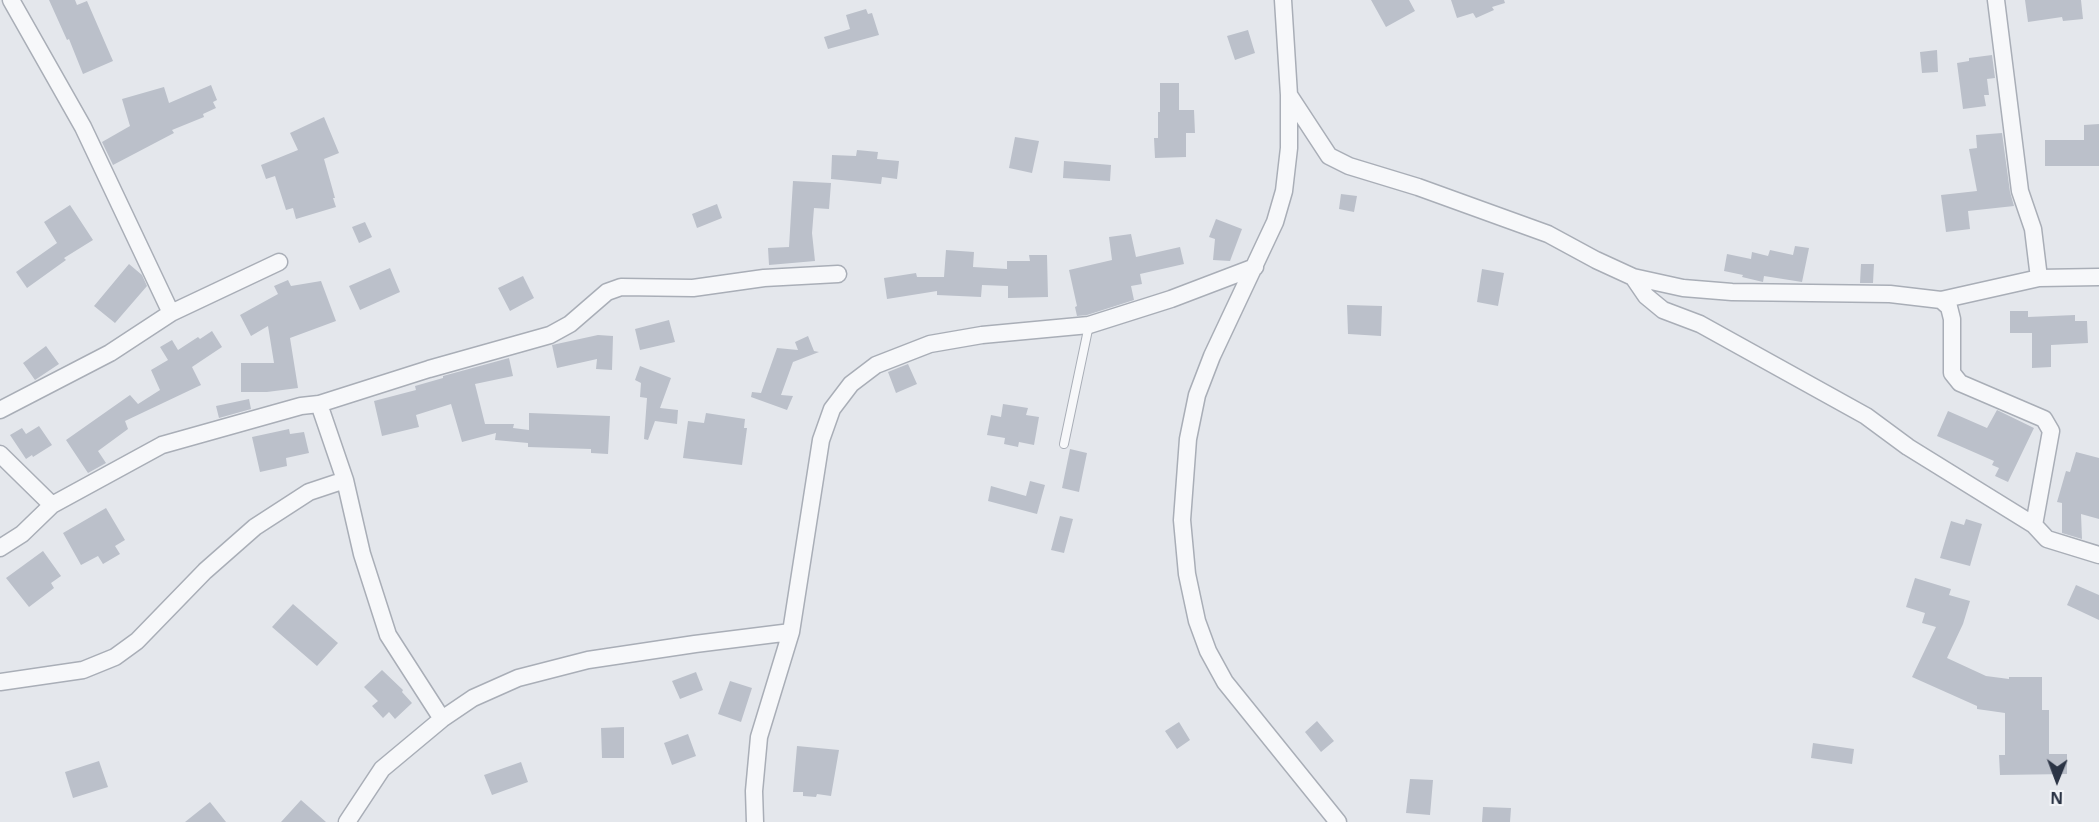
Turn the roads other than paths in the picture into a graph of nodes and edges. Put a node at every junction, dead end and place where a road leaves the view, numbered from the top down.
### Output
1 (11, 0) edge
2 (1283, 0) edge
3 (1996, 0) edge
4 (1289, 95) junction
5 (279, 262) dead end
6 (1255, 267) junction
7 (838, 274) dead end
8 (1633, 277) junction
9 (2099, 277) edge
10 (2039, 278) junction
11 (1941, 300) junction
12 (171, 313) junction
13 (1089, 326) junction
14 (320, 404) junction
15 (0, 410) edge
16 (1064, 444) dead end
17 (0, 454) edge
18 (345, 480) junction
19 (52, 506) junction
20 (2034, 525) junction
21 (0, 548) edge
22 (2099, 555) edge
23 (791, 632) junction
24 (0, 682) edge
25 (442, 719) junction
26 (347, 822) edge
27 (754, 822) edge
28 (1338, 822) edge

1 - 12 street
2 - 4 street
3 - 10 street
4 - 6 street
4 - 8 street
5 - 12 street
6 - 13 street
6 - 28 street
7 - 14 street
8 - 11 street
8 - 20 street
9 - 10 street
10 - 11 street
11 - 20 street
12 - 15 street
13 - 16 lane
13 - 23 street
14 - 18 street
14 - 19 street
17 - 19 street
18 - 24 street
18 - 25 street
19 - 21 street
20 - 22 street
23 - 25 street
23 - 27 street
25 - 26 street

